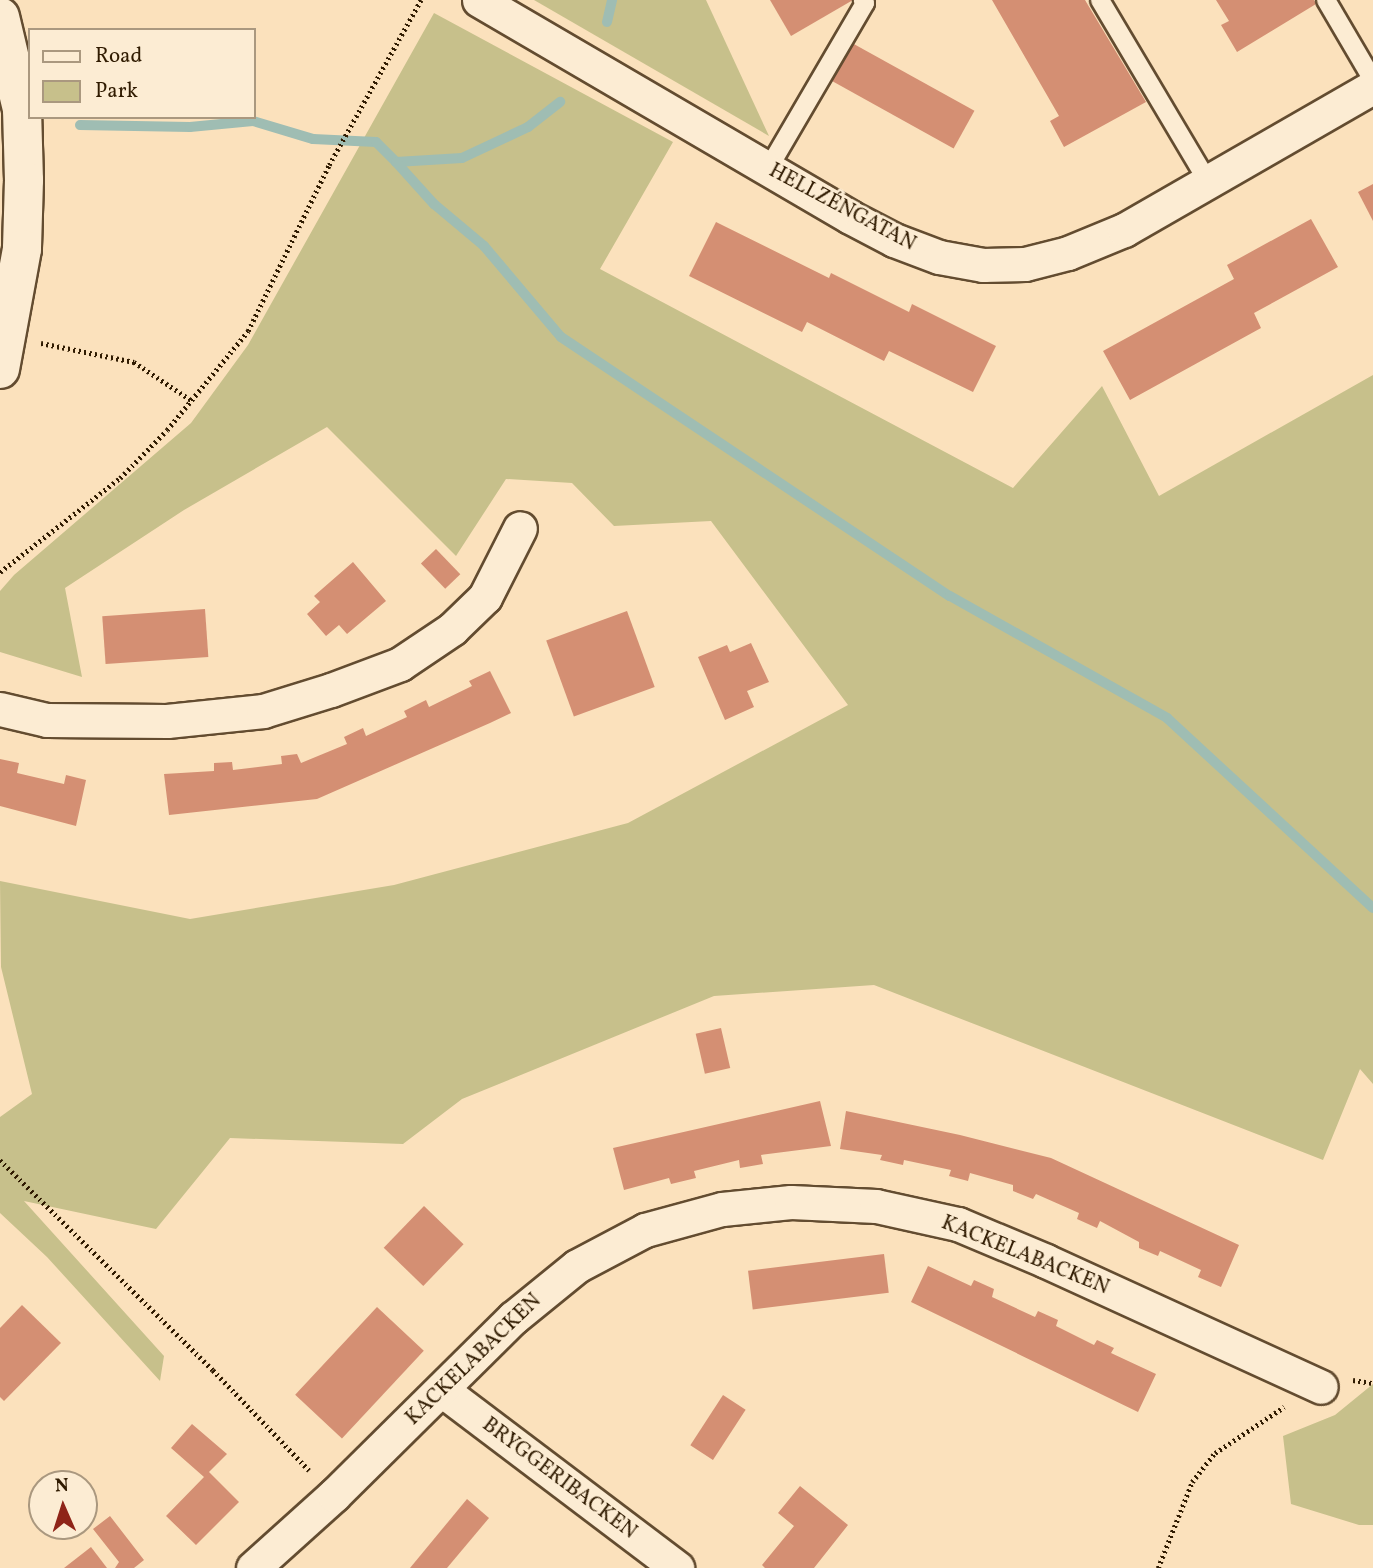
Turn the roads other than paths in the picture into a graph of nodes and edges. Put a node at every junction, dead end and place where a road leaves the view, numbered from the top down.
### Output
1 (479, 0) edge
2 (863, 0) edge
3 (1100, 0) edge
4 (1326, 0) edge
5 (0, 17) edge
6 (1373, 80) edge
7 (1373, 88) edge
8 (768, 169) junction
9 (1208, 182) junction
10 (0, 369) edge
11 (520, 528) dead end
12 (0, 709) edge
13 (1321, 1387) road end
14 (442, 1390) junction
15 (253, 1568) edge
16 (677, 1568) edge

1 - 8 street, HELLZÉNGATAN
2 - 8 lane
3 - 9 lane
4 - 6 lane
5 - 10 main road
7 - 9 street, HELLZÉNGATAN
8 - 9 street, HELLZÉNGATAN
11 - 12 street
13 - 14 street, KACKELABACKEN
14 - 15 street, KACKELABACKEN
14 - 16 street, BRYGGERIBACKEN

